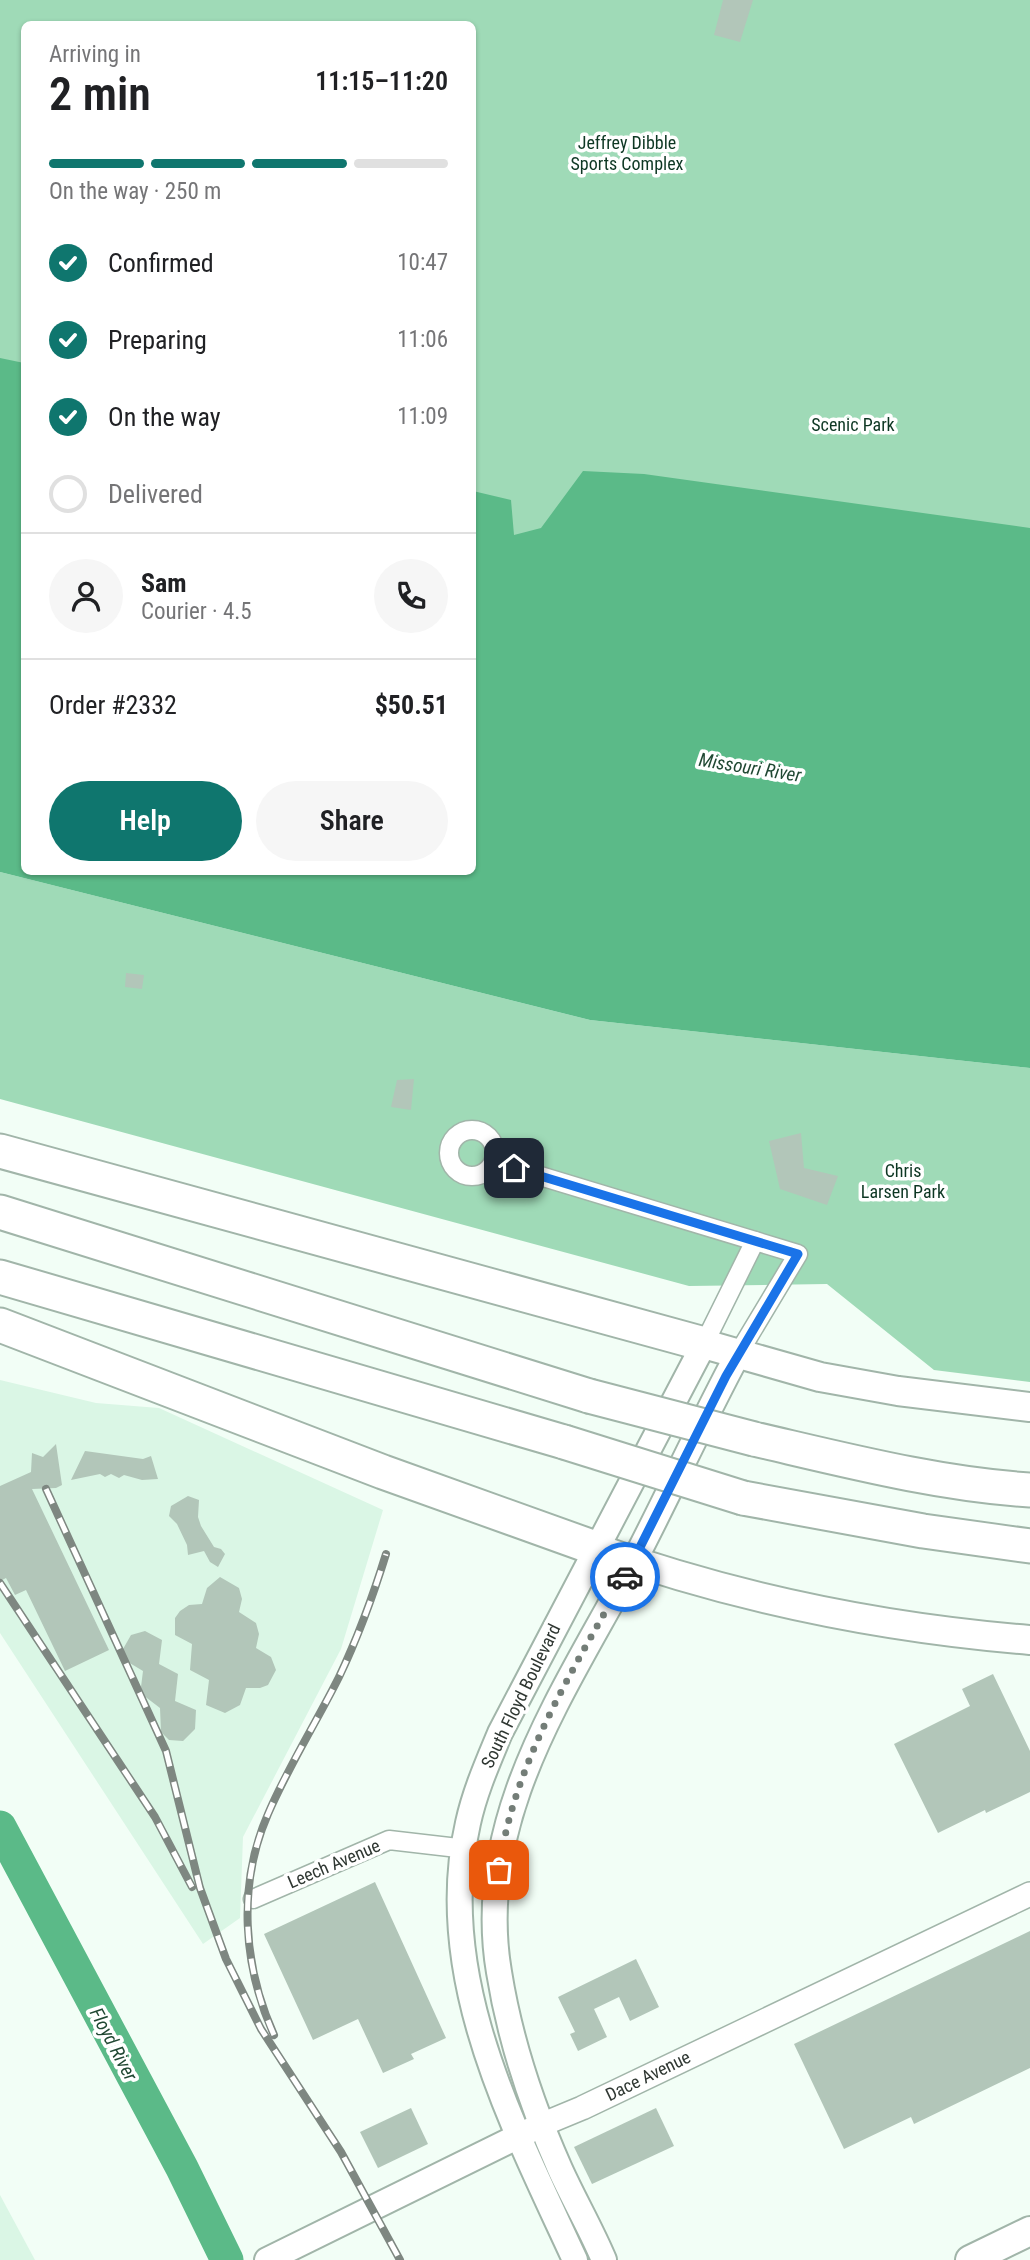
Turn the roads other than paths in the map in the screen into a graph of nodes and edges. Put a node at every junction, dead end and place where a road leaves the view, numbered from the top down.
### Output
1 (0, 1151) edge
2 (494, 1161) dead end
3 (0, 1212) edge
4 (755, 1241) junction
5 (0, 1277) edge
6 (0, 1325) edge
7 (704, 1344) junction
8 (738, 1354) junction
9 (1030, 1407) edge
10 (1030, 1490) edge
11 (923, 1531) junction
12 (1030, 1546) edge
13 (595, 1548) junction
14 (634, 1562) junction
15 (1030, 1568) edge
16 (1030, 1640) edge
17 (464, 1849) junction
18 (501, 1853) junction
19 (1030, 1894) edge
20 (254, 1899) dead end
21 (541, 2124) junction
22 (518, 2136) junction
23 (1030, 2231) edge
24 (267, 2260) edge
25 (575, 2260) edge
26 (604, 2260) edge
27 (970, 2260) edge

1 - 7 highway
2 - 4 street
3 - 10 highway, bridge
4 - 7 street, South Floyd Boulevard
4 - 8 street, South Floyd Boulevard
5 - 11 highway, bridge
6 - 13 highway
7 - 8 main road
7 - 13 main road, South Floyd Boulevard
8 - 9 main road
8 - 14 main road, South Floyd Boulevard
11 - 12 highway
11 - 15 highway
13 - 14 main road
13 - 17 main road, South Floyd Boulevard
14 - 16 main road
14 - 18 main road, South Floyd Boulevard
17 - 18 street, Leech Avenue
17 - 20 street, Leech Avenue
17 - 22 main road, South Floyd Boulevard
18 - 21 main road, South Floyd Boulevard
19 - 21 street, Dace Avenue
21 - 22 main road, Dace Avenue
21 - 26 main road, South Floyd Boulevard
22 - 24 main road, Dace Avenue
22 - 25 main road, South Floyd Boulevard
23 - 27 main road

